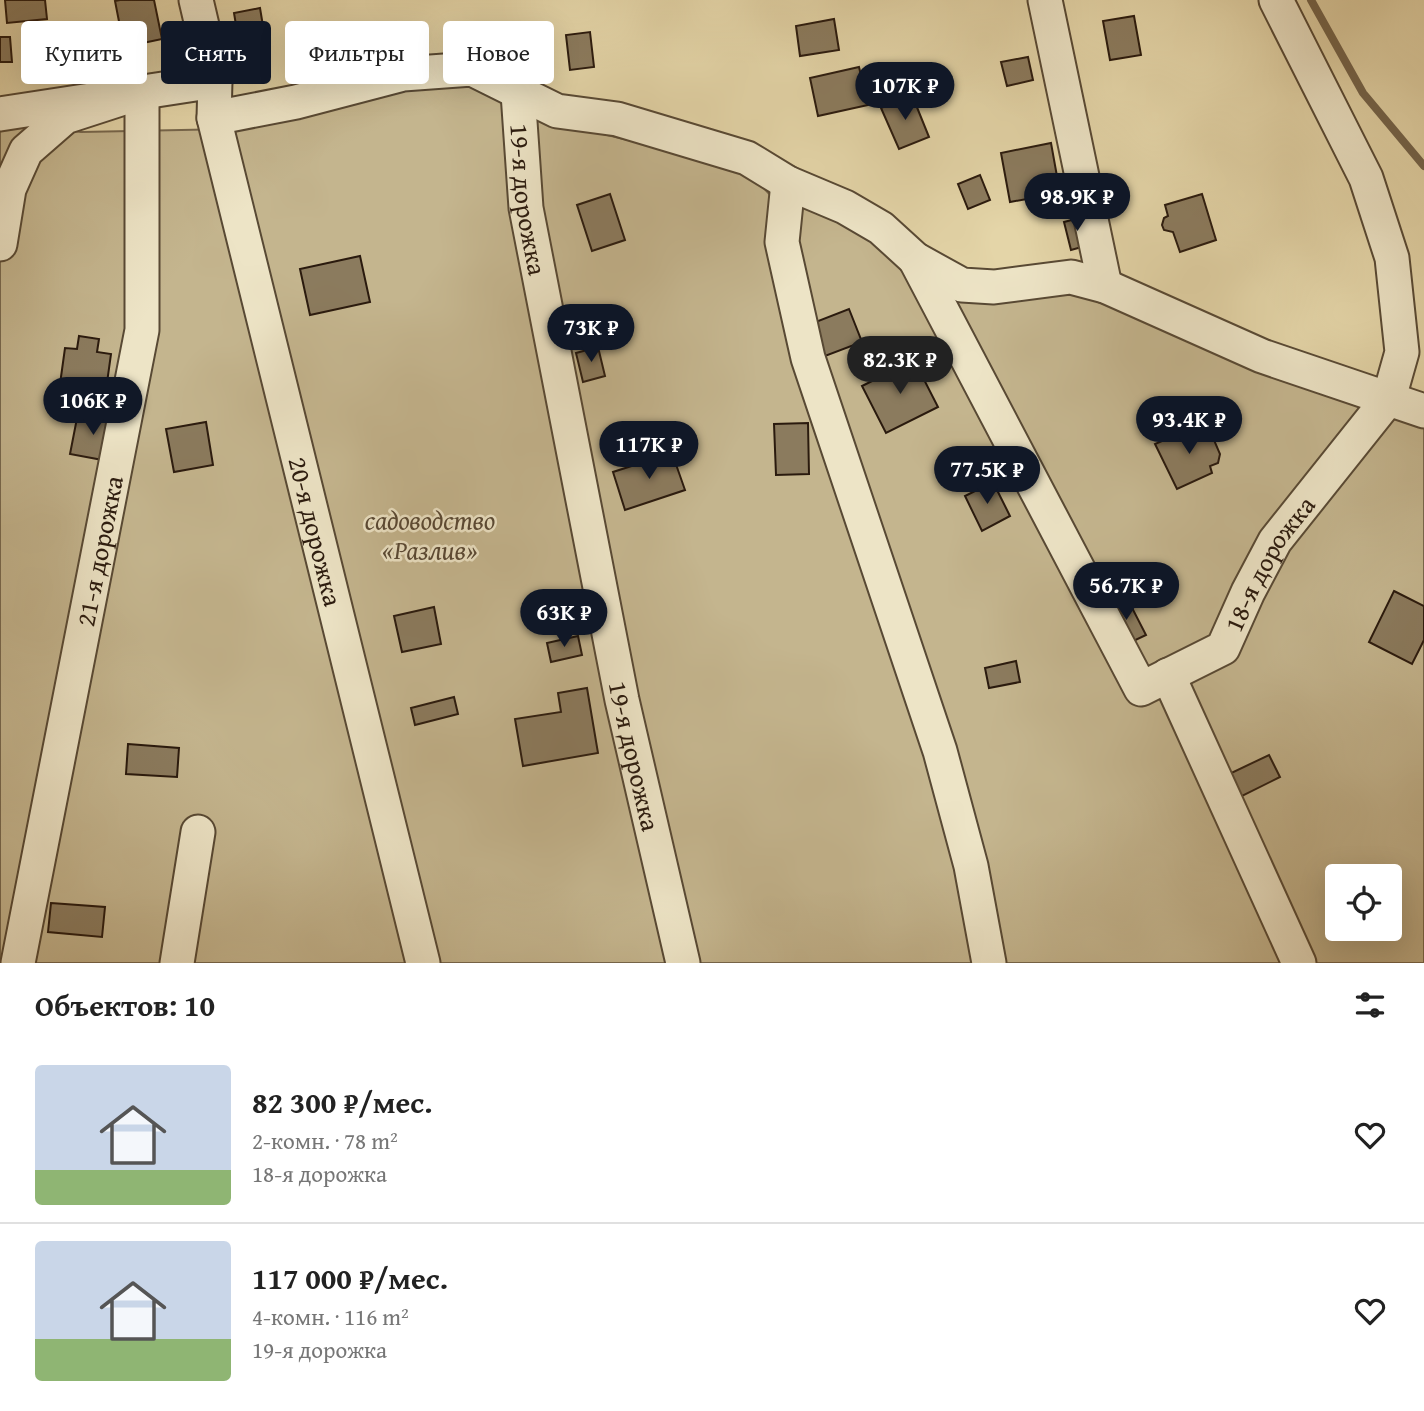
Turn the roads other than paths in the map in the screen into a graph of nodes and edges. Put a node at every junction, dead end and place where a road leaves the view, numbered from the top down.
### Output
1 (196, 0) edge
2 (1045, 0) edge
3 (1276, 0) edge
4 (142, 92) junction
5 (518, 93) junction
6 (215, 100) junction
7 (0, 114) edge
8 (788, 183) junction
9 (0, 244) edge
10 (915, 259) junction
11 (1105, 286) junction
12 (1389, 398) junction
13 (1424, 411) edge
14 (1168, 675) junction
15 (198, 832) dead end
16 (18, 963) edge
17 (177, 963) edge
18 (423, 963) edge
19 (683, 963) edge
20 (989, 963) edge
21 (1299, 963) edge

1 - 6 street, 20-я дорожка
2 - 11 street
3 - 12 street, 18-я дорожка
4 - 6 street
4 - 7 street
4 - 9 street
4 - 16 street, 21-я дорожка
5 - 6 street
5 - 8 street
5 - 19 street, 19-я дорожка
6 - 18 street, 20-я дорожка
8 - 10 street
8 - 20 street
10 - 11 street
10 - 14 street, 18-я дорожка
11 - 12 street
12 - 13 street
12 - 14 street, 18-я дорожка
14 - 21 street
15 - 17 street

